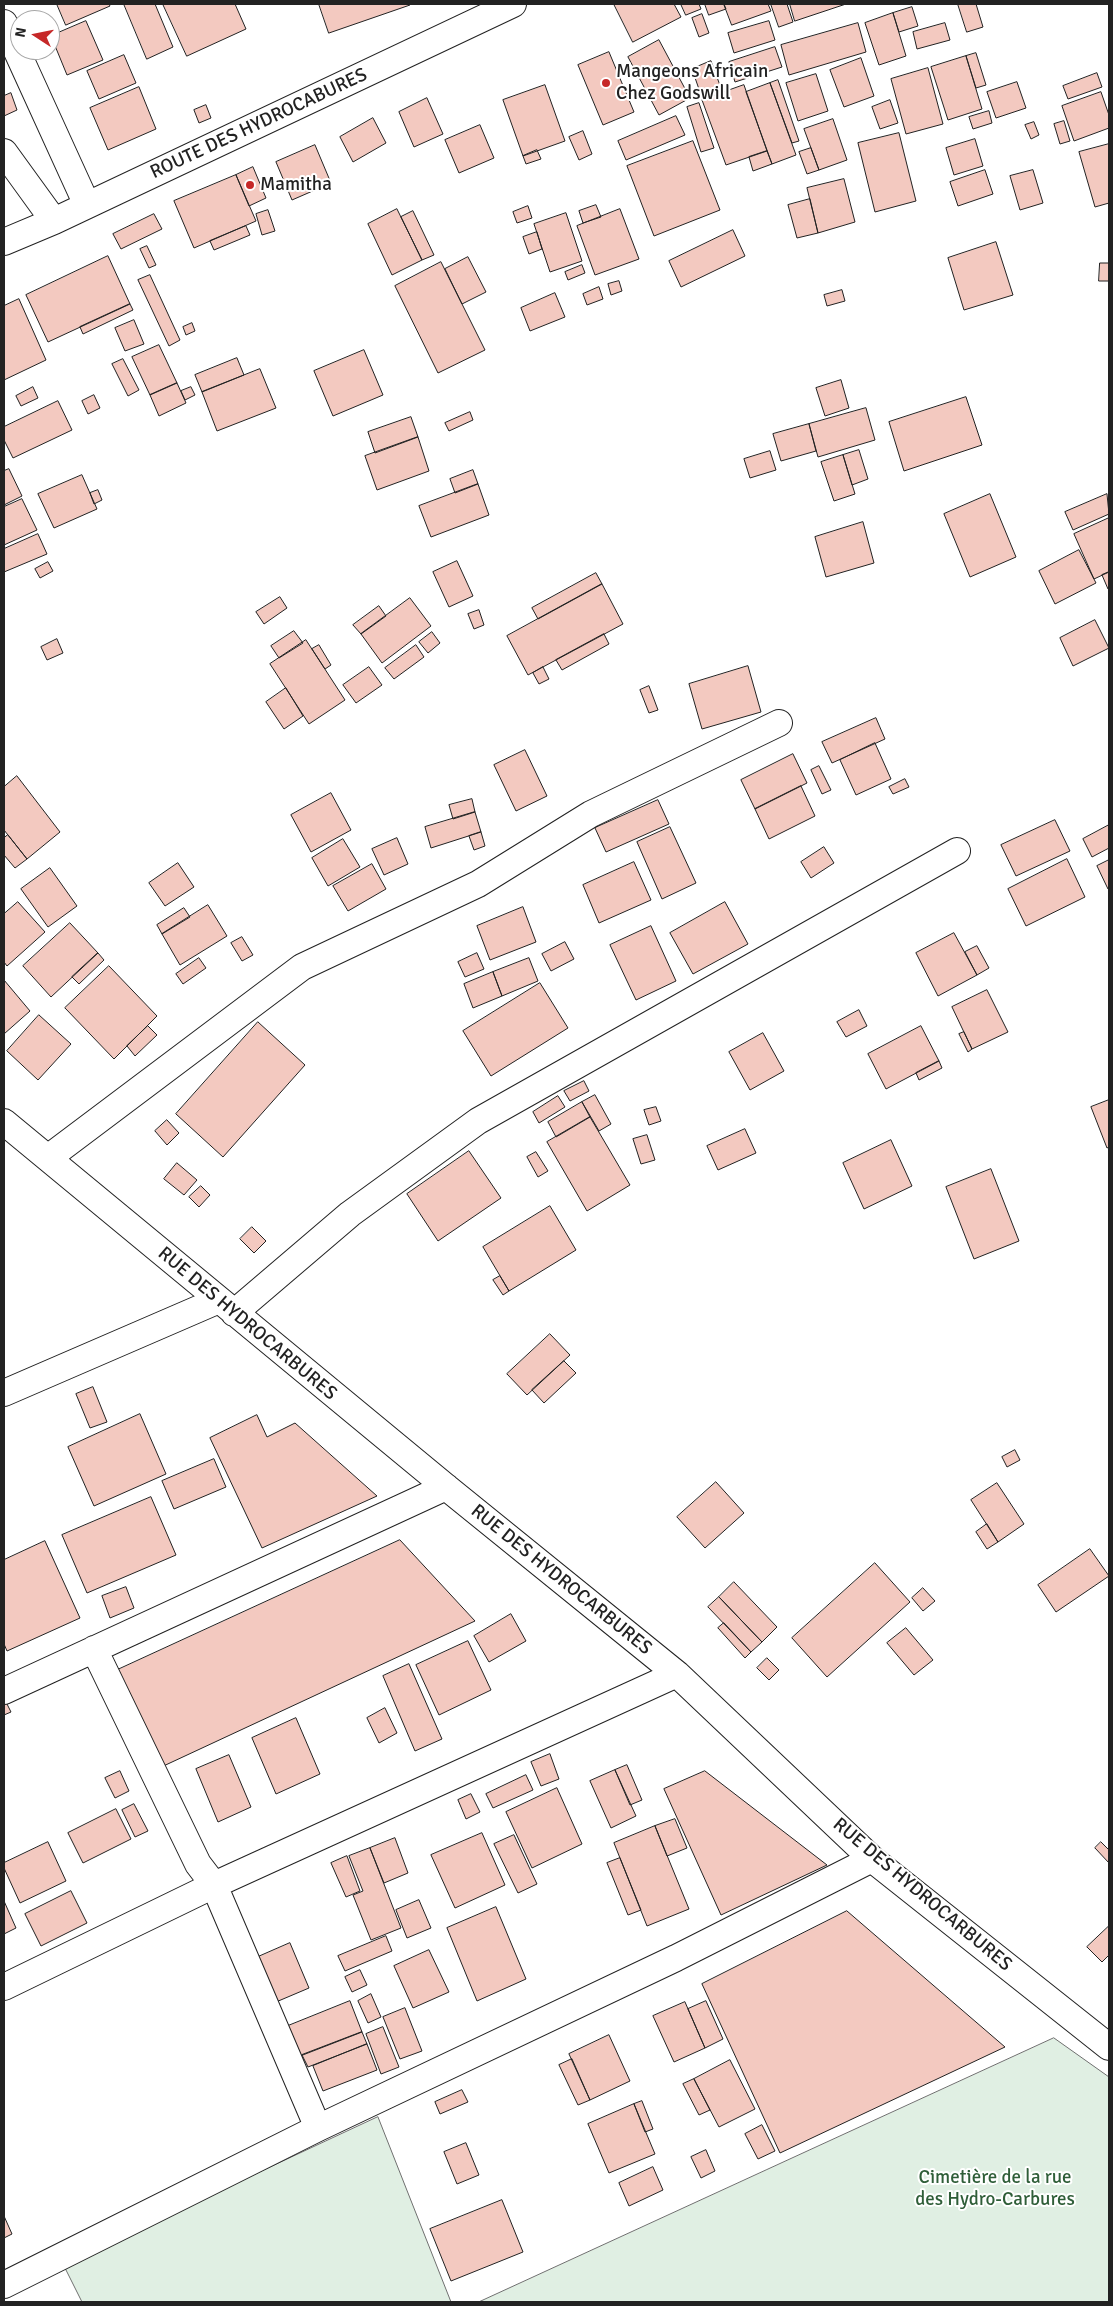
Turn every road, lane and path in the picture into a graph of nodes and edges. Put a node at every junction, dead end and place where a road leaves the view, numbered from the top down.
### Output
1 (513, 4) edge
2 (4, 23) edge
3 (4, 152) edge
4 (86, 205) junction
5 (54, 221) junction
6 (4, 242) edge
7 (780, 723) dead end
8 (957, 851) dead end
9 (4, 1122) edge
10 (48, 1158) junction
11 (226, 1307) junction
12 (4, 1393) edge
13 (446, 1487) junction
14 (94, 1649) junction
15 (677, 1674) junction
16 (4, 1691) edge
17 (872, 1859) junction
18 (214, 1885) junction
19 (4, 1987) edge
20 (1109, 2047) edge
21 (318, 2128) junction
22 (4, 2285) edge

1 - 4 street, ROUTE DES HYDROCABURES
2 - 4 street
3 - 5 street
4 - 5 street, ROUTE DES HYDROCABURES
5 - 6 street, ROUTE DES HYDROCABURES
7 - 10 street
8 - 11 street
9 - 10 street, RUE DES HYDROCARBURES
10 - 11 street, RUE DES HYDROCARBURES
11 - 12 street
11 - 13 street, RUE DES HYDROCARBURES
13 - 14 street
13 - 15 street, RUE DES HYDROCARBURES
14 - 16 street
14 - 18 street
15 - 17 street, RUE DES HYDROCARBURES
15 - 18 street
17 - 20 street, RUE DES HYDROCARBURES
17 - 21 street
18 - 19 street
18 - 21 street
21 - 22 street

